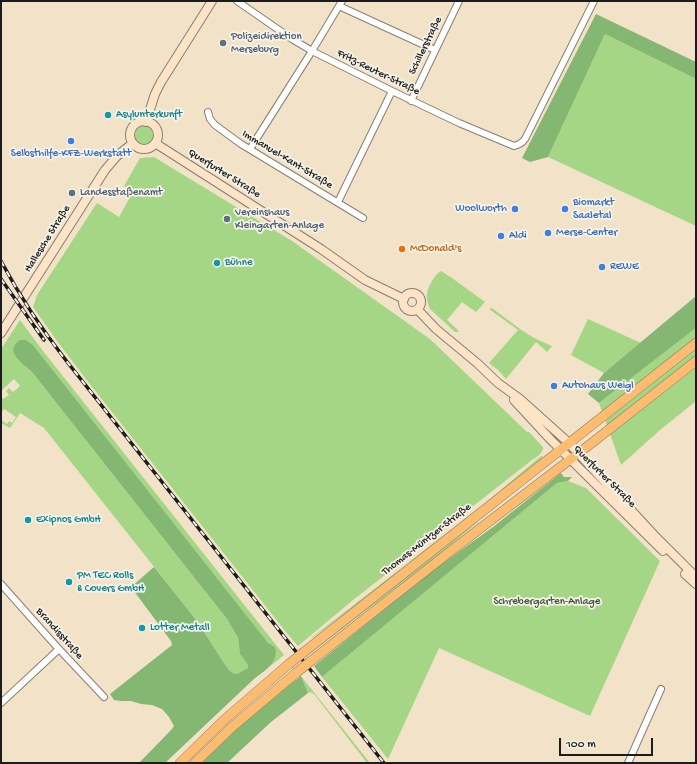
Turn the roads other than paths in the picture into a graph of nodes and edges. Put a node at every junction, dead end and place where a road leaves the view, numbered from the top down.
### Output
1 (212, 1) edge
2 (237, 1) edge
3 (459, 1) edge
4 (594, 1) edge
5 (341, 3) edge
6 (435, 50) junction
7 (312, 51) junction
8 (392, 91) junction
9 (411, 101) junction
10 (208, 112) dead end
11 (146, 122) junction
12 (132, 143) junction
13 (155, 143) junction
14 (250, 149) junction
15 (338, 202) junction
16 (363, 218) dead end
17 (404, 299) junction
18 (418, 310) junction
19 (1, 333) edge
20 (696, 343) edge
21 (696, 361) edge
22 (498, 383) junction
23 (569, 443) junction
24 (560, 450) junction
25 (578, 453) junction
26 (570, 459) junction
27 (696, 577) edge
28 (1, 584) edge
29 (696, 584) edge
30 (59, 649) junction
31 (661, 689) dead end
32 (104, 698) dead end
33 (1, 703) edge
34 (180, 763) edge
35 (195, 763) edge
36 (628, 763) edge

1 - 11 main road
2 - 7 street, Fritz-Reuter-Straße
3 - 6 street, Schillerstraße
4 - 9 street, Fritz-Reuter-Straße
5 - 6 street
5 - 7 street
6 - 9 street, Schillerstraße
7 - 8 street, Fritz-Reuter-Straße
7 - 14 street
8 - 9 street, Fritz-Reuter-Straße
8 - 15 street
10 - 14 street, Immanuel-Kant-Straße
11 - 12 main road
11 - 13 main road
12 - 13 main road
12 - 19 main road, Hallesche Straße
13 - 17 main road, Querfurter Straße
14 - 15 street, Immanuel-Kant-Straße
15 - 16 street, Immanuel-Kant-Straße
17 - 18 main road
17 - 18 main road
18 - 22 main road, Querfurter Straße
20 - 23 main road, Thomas-Müntzer-Straße
21 - 25 main road
22 - 23 main road, Querfurter Straße
22 - 24 main road, Querfurter Straße
23 - 24 main road, Thomas-Müntzer-Straße
23 - 25 main road, Querfurter Straße
24 - 26 main road, Querfurter Straße
24 - 34 main road, Thomas-Müntzer-Straße, bridge
25 - 26 main road
25 - 27 main road, Querfurter Straße
26 - 29 main road, Querfurter Straße
26 - 35 main road, bridge
28 - 30 street, Brandisstraße
30 - 32 street, Brandisstraße
30 - 33 street
31 - 36 street

